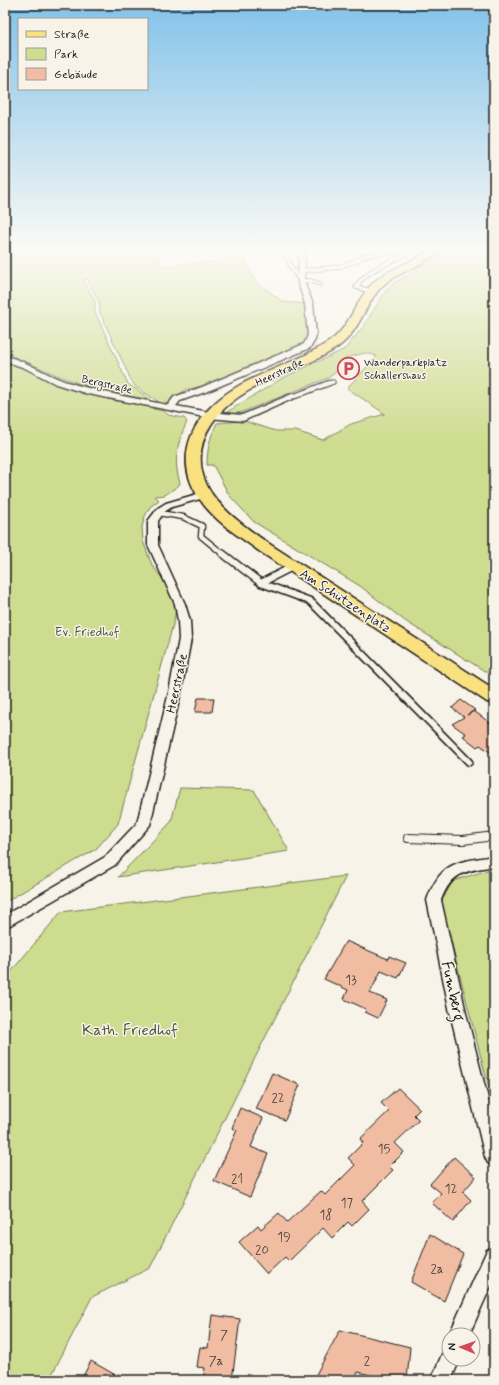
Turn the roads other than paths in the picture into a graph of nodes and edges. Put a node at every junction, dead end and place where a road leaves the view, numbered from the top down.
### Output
1 (310, 316) edge
2 (358, 316) edge
3 (5, 358) edge
4 (333, 382) dead end
5 (295, 396) joint
6 (170, 408) junction
7 (210, 415) junction
8 (204, 495) junction
9 (159, 513) junction
10 (294, 566) junction
11 (261, 583) junction
12 (494, 698) edge
13 (469, 762) dead end
14 (494, 836) edge
15 (408, 838) dead end
16 (494, 861) edge
17 (5, 922) edge
18 (494, 1157) edge
19 (494, 1257) edge
20 (463, 1327) edge
21 (447, 1367) edge
22 (441, 1380) edge

1 - 6 street
2 - 7 main road, Heerstraße
3 - 6 street, Bergstraße
4 - 5 lane
5 - 7 street
6 - 7 street, Bergstraße
7 - 8 main road, Heerstraße
8 - 9 street
8 - 10 main road, Am Schützenplatz
9 - 11 lane
9 - 17 street, Heerstraße
10 - 11 lane
10 - 12 main road, Am Schützenplatz
11 - 13 lane
14 - 15 lane
16 - 18 street, Fumberg
19 - 20 street
21 - 22 street

